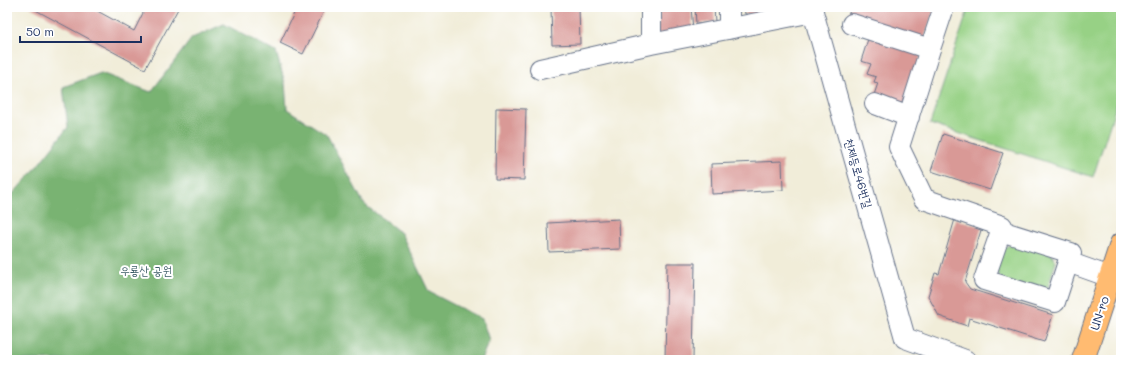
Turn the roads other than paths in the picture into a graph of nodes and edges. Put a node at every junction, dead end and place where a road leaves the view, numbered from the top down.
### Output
1 (650, 7) edge
2 (729, 7) edge
3 (944, 7) edge
4 (813, 9) edge
5 (852, 24) dead end
6 (729, 29) junction
7 (651, 44) junction
8 (930, 49) junction
9 (540, 69) dead end
10 (875, 104) dead end
11 (909, 117) junction
12 (1001, 231) junction
13 (1121, 244) edge
14 (1068, 262) junction
15 (1110, 277) junction
16 (965, 360) edge
17 (1084, 360) edge

1 - 7 street
2 - 6 street
3 - 8 street
4 - 6 street
4 - 16 street, 천제등로46번길
5 - 8 street
6 - 7 street
7 - 9 street
8 - 11 street
10 - 11 street
11 - 12 street
12 - 14 street
12 - 14 street
13 - 15 main road, UN-ro
14 - 15 street
15 - 17 main road, UN-ro

